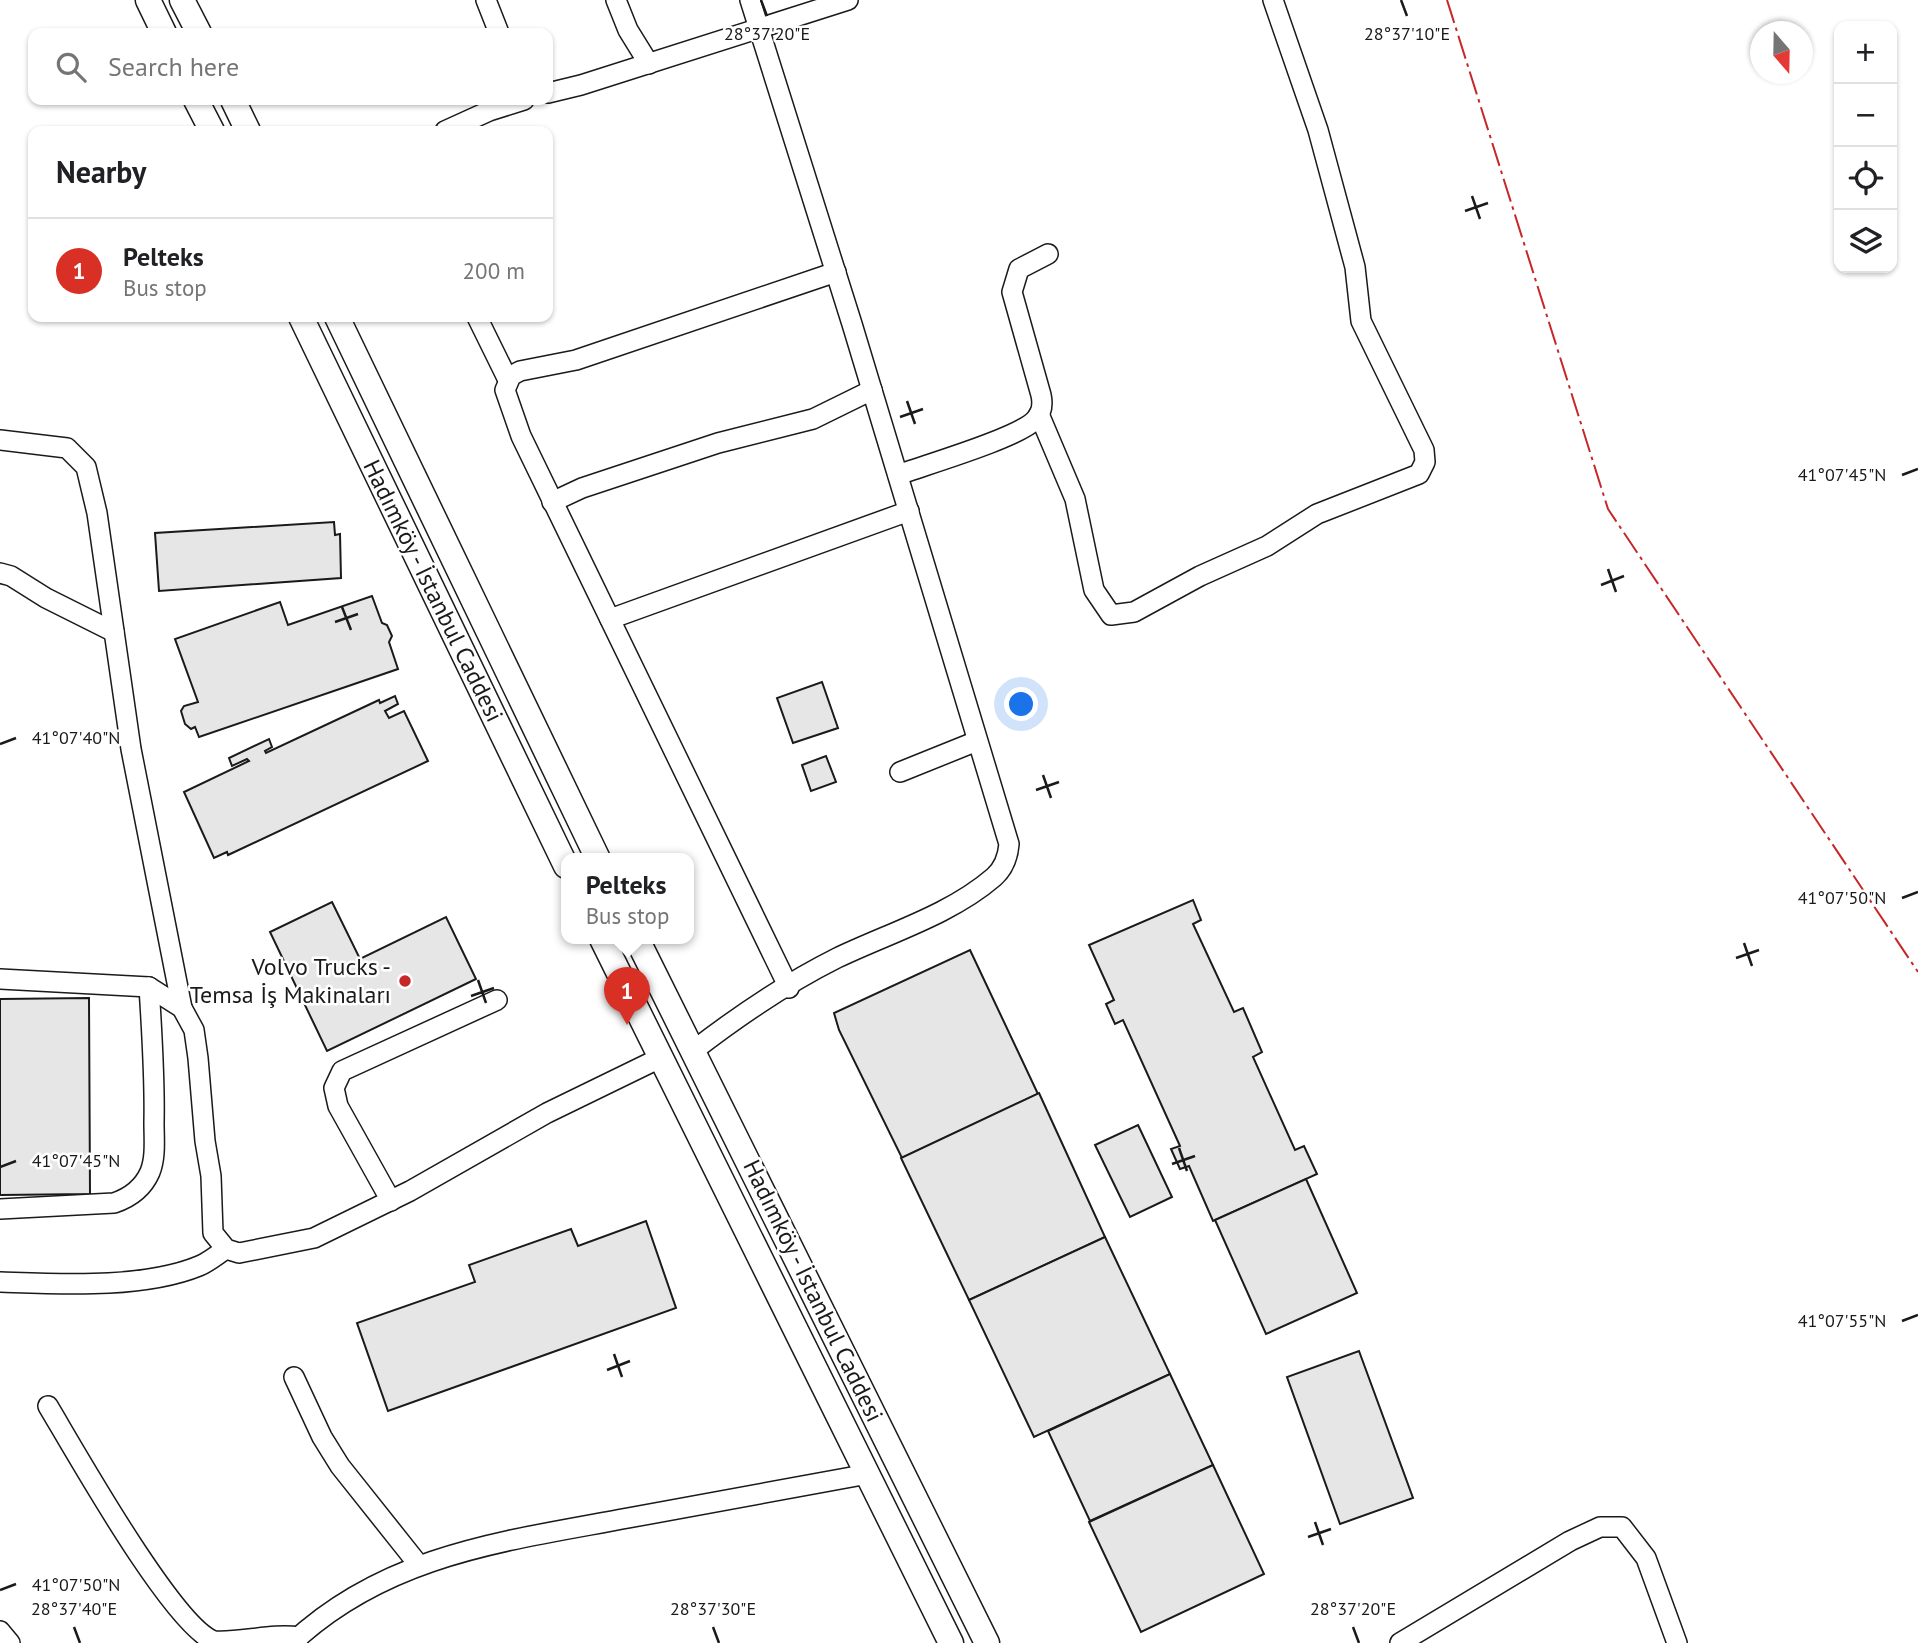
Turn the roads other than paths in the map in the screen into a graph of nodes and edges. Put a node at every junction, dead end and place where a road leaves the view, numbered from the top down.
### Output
1 (148, 0) edge
2 (182, 0) edge
3 (486, 0) edge
4 (616, 0) edge
5 (751, 0) edge
6 (848, 0) edge
7 (1273, 0) edge
8 (162, 28) edge
9 (196, 28) edge
10 (497, 28) edge
11 (760, 29) junction
12 (649, 64) junction
13 (553, 92) edge
14 (199, 105) edge
15 (235, 105) edge
16 (508, 105) edge
17 (209, 126) edge
18 (246, 126) edge
19 (456, 126) edge
20 (1048, 254) dead end
21 (836, 272) junction
22 (303, 322) edge
23 (339, 322) edge
24 (479, 322) edge
25 (508, 380) junction
26 (872, 390) junction
27 (1039, 414) junction
28 (0, 440) edge
29 (898, 475) junction
30 (552, 502) junction
31 (909, 511) junction
32 (0, 573) edge
33 (610, 620) junction
34 (114, 632) junction
35 (977, 741) junction
36 (900, 772) dead end
37 (595, 853) edge
38 (561, 856) edge
39 (605, 944) edge
40 (640, 944) edge
41 (0, 979) edge
42 (149, 987) junction
43 (789, 988) junction
44 (497, 1000) dead end
45 (181, 1008) junction
46 (693, 1051) junction
47 (662, 1057) junction
48 (391, 1201) junction
49 (0, 1209) edge
50 (226, 1249) junction
51 (0, 1282) edge
52 (294, 1377) dead end
53 (48, 1406) dead end
54 (868, 1474) junction
55 (418, 1564) junction
56 (0, 1631) edge
57 (295, 1640) edge
58 (10, 1643) edge
59 (950, 1643) edge
60 (987, 1643) edge
61 (1400, 1643) edge
62 (1677, 1643) edge

1 - 8 main road
2 - 9 main road
3 - 10 street
4 - 12 street
5 - 11 street
6 - 11 street
7 - 27 street
11 - 12 street
11 - 21 street
12 - 13 street
14 - 17 main road
15 - 18 main road
16 - 19 street
20 - 27 street
21 - 25 street
21 - 26 street
22 - 38 main road, Hadımköy - İstanbul Caddesi
23 - 37 main road, Hadımköy - İstanbul Caddesi
24 - 25 street
25 - 30 street
26 - 29 street
26 - 30 street
27 - 29 street
28 - 34 street
29 - 31 street
30 - 33 street
31 - 33 street
31 - 35 street
32 - 34 street
33 - 43 street
34 - 45 street
35 - 36 street
35 - 43 street
39 - 47 main road, Hadımköy - İstanbul Caddesi
40 - 46 main road, Hadımköy - İstanbul Caddesi
41 - 42 street
42 - 45 street
42 - 49 street
43 - 46 street
44 - 48 street
45 - 50 street
46 - 60 main road, Hadımköy - İstanbul Caddesi
47 - 48 street
47 - 54 main road, Hadımköy - İstanbul Caddesi
48 - 50 street
50 - 51 street
52 - 55 street
53 - 57 street
54 - 55 street
54 - 59 main road, Hadımköy - İstanbul Caddesi
55 - 57 street
56 - 58 street
61 - 62 street

